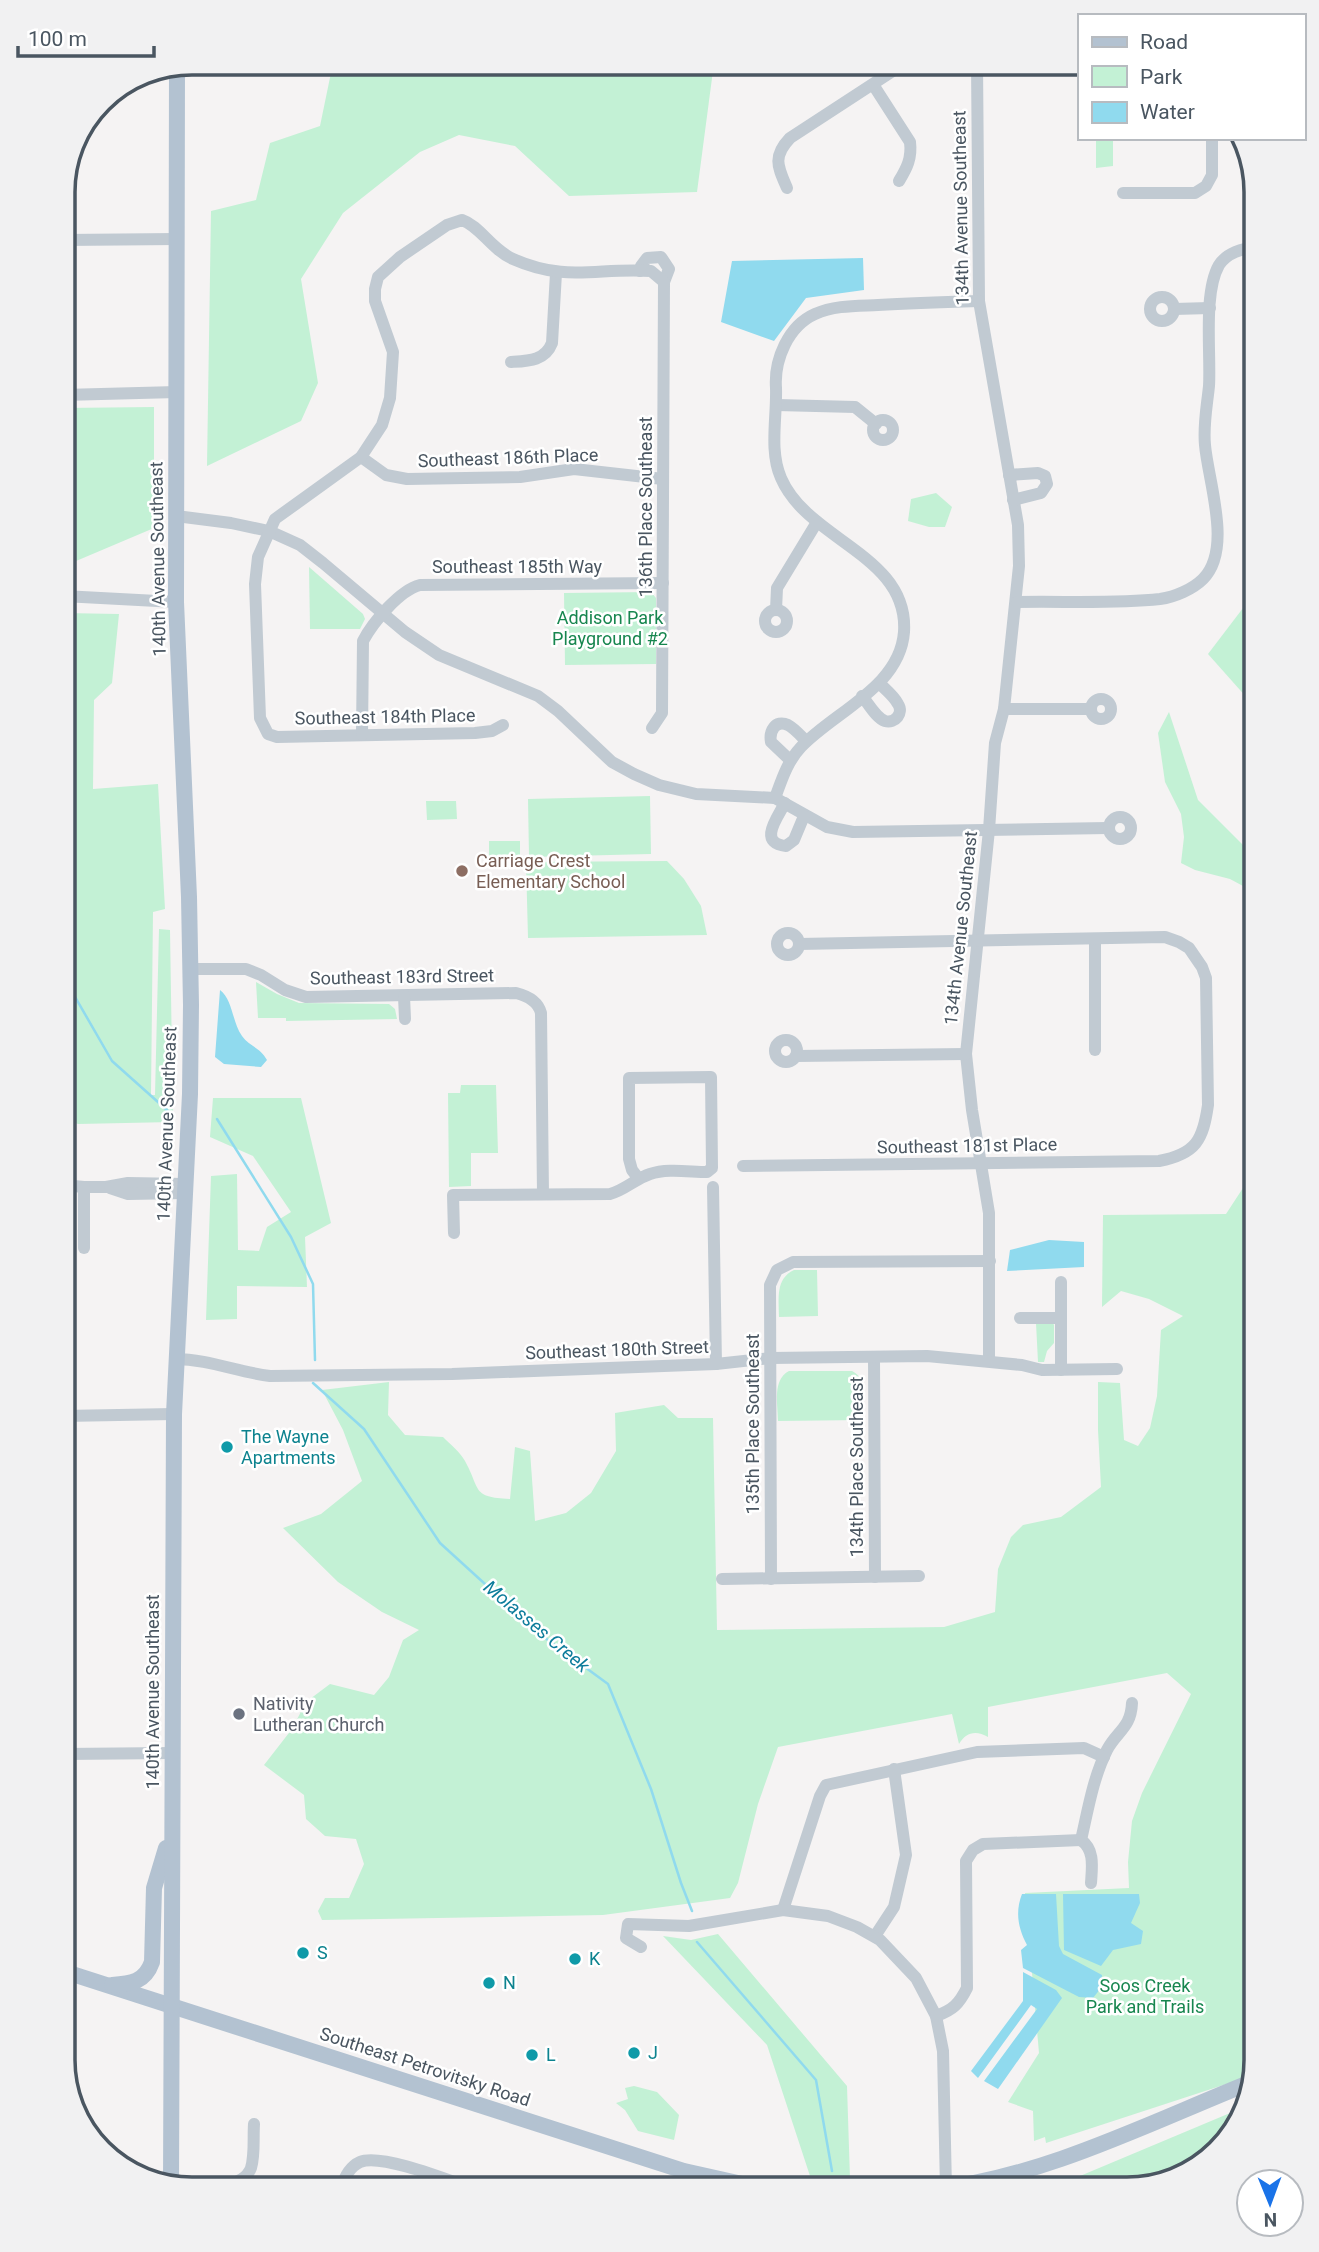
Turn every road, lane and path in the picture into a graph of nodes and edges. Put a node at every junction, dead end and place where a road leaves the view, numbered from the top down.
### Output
1 (177, 76) edge
2 (888, 76) edge
3 (977, 76) edge
4 (874, 86) junction
5 (1212, 140) edge
6 (899, 181) dead end
7 (788, 188) dead end
8 (1123, 193) dead end
9 (177, 239) junction
10 (76, 240) edge
11 (1244, 248) edge
12 (640, 271) junction
13 (556, 273) junction
14 (659, 278) junction
15 (979, 301) junction
16 (1174, 309) dead end
17 (1210, 309) junction
18 (511, 362) dead end
19 (177, 392) junction
20 (76, 395) edge
21 (777, 405) junction
22 (876, 424) dead end
23 (361, 457) junction
24 (1009, 475) junction
25 (663, 479) junction
26 (1013, 500) junction
27 (176, 516) junction
28 (817, 523) junction
29 (269, 531) junction
30 (663, 583) junction
31 (76, 597) edge
32 (176, 602) junction
33 (1017, 602) junction
34 (776, 610) dead end
35 (383, 614) junction
36 (878, 683) junction
37 (862, 696) junction
38 (1004, 709) junction
39 (1090, 709) dead end
40 (503, 725) dead end
41 (652, 728) dead end
42 (362, 735) junction
43 (806, 741) junction
44 (790, 760) junction
45 (780, 801) junction
46 (804, 816) junction
47 (1108, 828) dead end
48 (989, 830) junction
49 (1095, 939) junction
50 (978, 940) junction
51 (799, 944) dead end
52 (190, 970) junction
53 (404, 996) junction
54 (405, 1019) dead end
55 (1095, 1050) dead end
56 (966, 1054) junction
57 (796, 1056) dead end
58 (981, 1163) junction
59 (743, 1166) dead end
60 (639, 1179) junction
61 (75, 1186) edge
62 (84, 1187) junction
63 (184, 1188) junction
64 (713, 1188) dead end
65 (543, 1194) junction
66 (454, 1233) dead end
67 (84, 1248) dead end
68 (990, 1261) junction
69 (1061, 1282) dead end
70 (1020, 1318) dead end
71 (1060, 1318) junction
72 (874, 1357) junction
73 (771, 1358) junction
74 (175, 1359) junction
75 (989, 1361) junction
76 (716, 1364) junction
77 (1116, 1369) dead end
78 (1061, 1370) junction
79 (174, 1414) junction
80 (75, 1416) edge
81 (919, 1576) dead end
82 (875, 1577) junction
83 (771, 1578) junction
84 (722, 1579) dead end
85 (1132, 1703) dead end
86 (172, 1753) junction
87 (75, 1754) edge
88 (1104, 1757) junction
89 (894, 1769) junction
90 (172, 1833) junction
91 (1081, 1840) junction
92 (1091, 1883) dead end
93 (783, 1910) junction
94 (875, 1937) junction
95 (641, 1947) dead end
96 (75, 1975) edge
97 (107, 1985) junction
98 (170, 2007) junction
99 (936, 2016) junction
100 (1241, 2086) edge
101 (254, 2124) dead end
102 (172, 2175) edge
103 (245, 2176) edge
104 (345, 2176) edge
105 (424, 2176) edge
106 (709, 2177) edge
107 (942, 2177) edge
108 (1003, 2177) edge

1 - 9 main road, 140th Avenue Southeast
2 - 4 street
3 - 15 street, 134th Avenue Southeast
4 - 6 street
4 - 7 street
5 - 8 street
9 - 10 street
9 - 19 main road, 140th Avenue Southeast
11 - 17 street
12 - 13 street
12 - 14 street
12 - 14 street, 136th Place Southeast
13 - 18 street
13 - 23 street
14 - 25 street, 136th Place Southeast
15 - 21 street
15 - 24 street, 134th Avenue Southeast
16 - 17 street
17 - 33 street
19 - 20 street
19 - 27 main road, 140th Avenue Southeast
21 - 22 street
21 - 28 street
23 - 25 street, Southeast 186th Place
23 - 29 street
24 - 26 street, 134th Avenue Southeast
24 - 26 street
25 - 30 street, 136th Place Southeast
26 - 33 street, 134th Avenue Southeast
27 - 29 street
27 - 32 main road, 140th Avenue Southeast
28 - 34 street
28 - 36 street
29 - 35 street
29 - 42 street, Southeast 184th Place
30 - 35 street, Southeast 185th Way
30 - 41 street, 136th Place Southeast
31 - 32 street
32 - 52 main road, 140th Avenue Southeast
33 - 38 street, 134th Avenue Southeast
35 - 42 street, Southeast 185th Way
35 - 45 street
36 - 37 street
36 - 37 street
37 - 43 street
38 - 39 street
38 - 48 street, 134th Avenue Southeast
40 - 42 street, Southeast 184th Place
43 - 44 street
43 - 44 street
44 - 45 street
45 - 46 street
45 - 46 street
46 - 48 street
47 - 48 street
48 - 50 street, 134th Avenue Southeast
49 - 50 street
49 - 55 street
49 - 58 street, Southeast 181st Place
50 - 51 street
50 - 56 street, 134th Avenue Southeast
52 - 53 street, Southeast 183rd Street
52 - 63 main road, 140th Avenue Southeast
53 - 54 street
53 - 65 street, Southeast 183rd Street
56 - 57 street
56 - 58 street, 134th Avenue Southeast
58 - 59 street, Southeast 181st Place
58 - 68 street, 134th Avenue Southeast
60 - 60 street
60 - 65 street
61 - 62 street
62 - 63 street
62 - 67 street
63 - 74 main road, 140th Avenue Southeast
64 - 76 street
65 - 66 street
68 - 73 street, 135th Place Southeast
68 - 75 street, 134th Avenue Southeast
69 - 71 street
70 - 71 street
71 - 78 street
72 - 73 street, Southeast 180th Street
72 - 75 street, Southeast 180th Street
72 - 82 street, 134th Place Southeast
73 - 76 street, Southeast 180th Street
73 - 83 street, 135th Place Southeast
74 - 76 street, Southeast 180th Street
74 - 79 main road, 140th Avenue Southeast
75 - 78 street, Southeast 180th Street
77 - 78 street, Southeast 180th Street
79 - 80 street
79 - 86 main road, 140th Avenue Southeast
81 - 82 street
82 - 83 street
83 - 84 street
85 - 88 street
86 - 87 street
86 - 90 main road, 140th Avenue Southeast
88 - 89 street
88 - 91 street
89 - 93 street
89 - 94 street
90 - 97 main road
90 - 98 main road, 140th Avenue Southeast
91 - 92 street
91 - 99 street
93 - 94 street
93 - 95 street
94 - 99 street
96 - 97 main road, Southeast Petrovitsky Road
97 - 98 main road, Southeast Petrovitsky Road
98 - 102 main road, 140th Avenue Southeast
98 - 106 main road, Southeast Petrovitsky Road
99 - 107 street
100 - 108 main road
101 - 103 street
104 - 105 street

